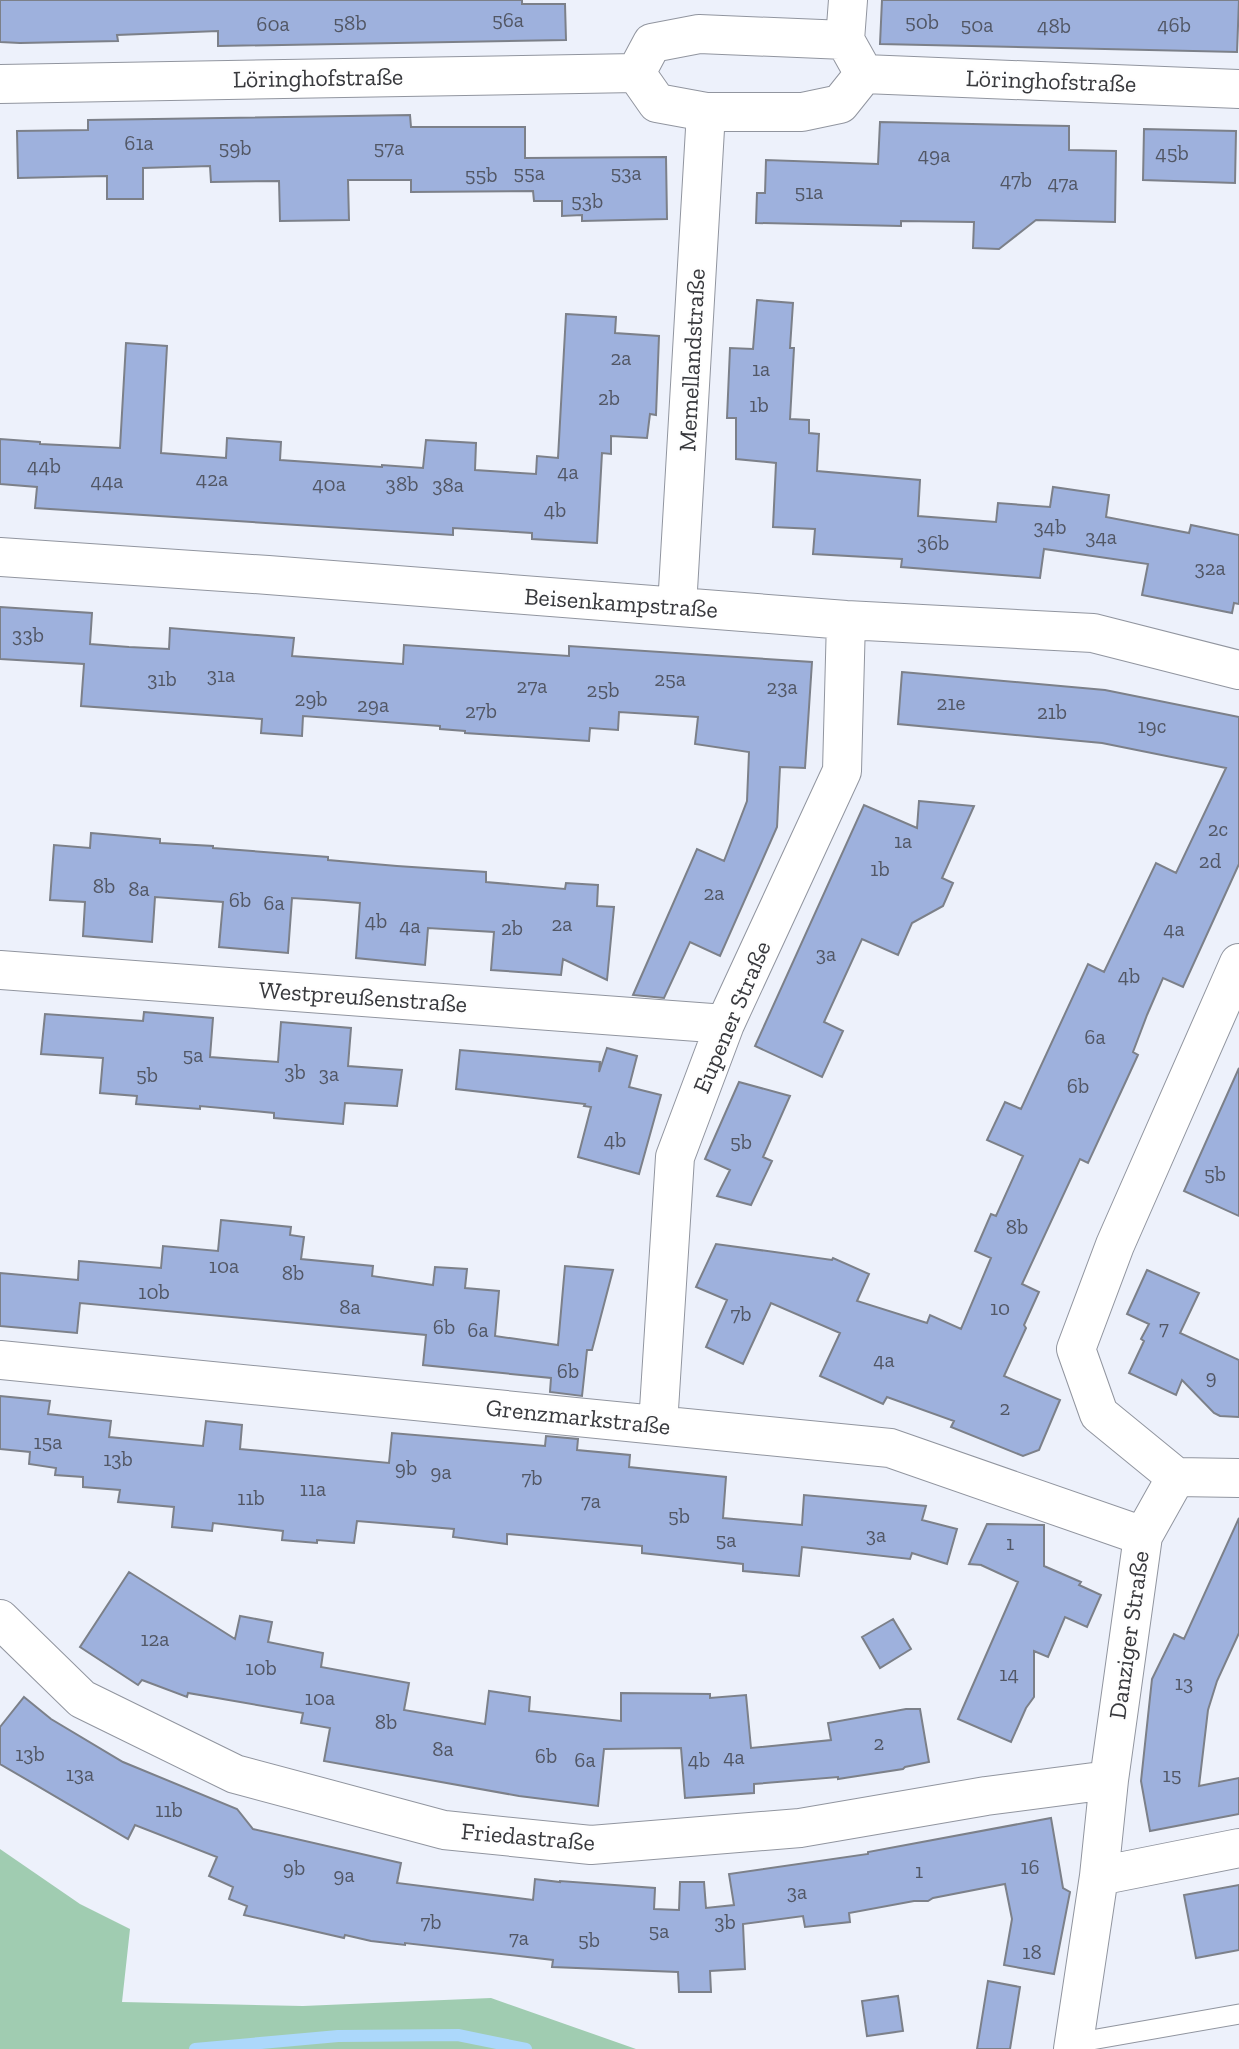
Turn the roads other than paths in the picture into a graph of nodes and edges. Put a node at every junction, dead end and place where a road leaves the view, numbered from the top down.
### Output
1 (848, 0) edge
2 (845, 40) junction
3 (636, 73) junction
4 (864, 74) junction
5 (0, 84) edge
6 (1239, 89) edge
7 (706, 112) junction
8 (0, 557) edge
9 (677, 607) junction
10 (846, 620) junction
11 (1239, 670) edge
12 (1239, 963) edge
13 (0, 970) edge
14 (725, 1024) junction
15 (0, 1360) edge
16 (659, 1425) junction
17 (1176, 1477) junction
18 (1239, 1478) edge
19 (1143, 1536) junction
20 (0, 1619) edge
21 (1109, 1780) junction
22 (1239, 1848) edge
23 (1099, 1877) junction
24 (1239, 2014) edge
25 (1074, 2046) edge

1 - 2 street
2 - 3 street
2 - 4 street
3 - 5 street, Löringhofstraße
3 - 7 street
4 - 6 street, Löringhofstraße
4 - 7 street
7 - 9 street, Memellandstraße
8 - 9 street, Beisenkampstraße
9 - 10 street, Beisenkampstraße
10 - 11 street, Beisenkampstraße
10 - 14 street, Eupener Straße
12 - 17 street
13 - 14 street, Westpreußenstraße
14 - 16 street, Eupener Straße
15 - 16 street, Grenzmarkstraße
16 - 19 street, Grenzmarkstraße
17 - 18 street
17 - 19 street, Danziger Straße
19 - 21 street, Danziger Straße
20 - 21 street, Friedastraße
21 - 23 street, Danziger Straße
22 - 23 street
23 - 25 street, Danziger Straße
24 - 25 lane

